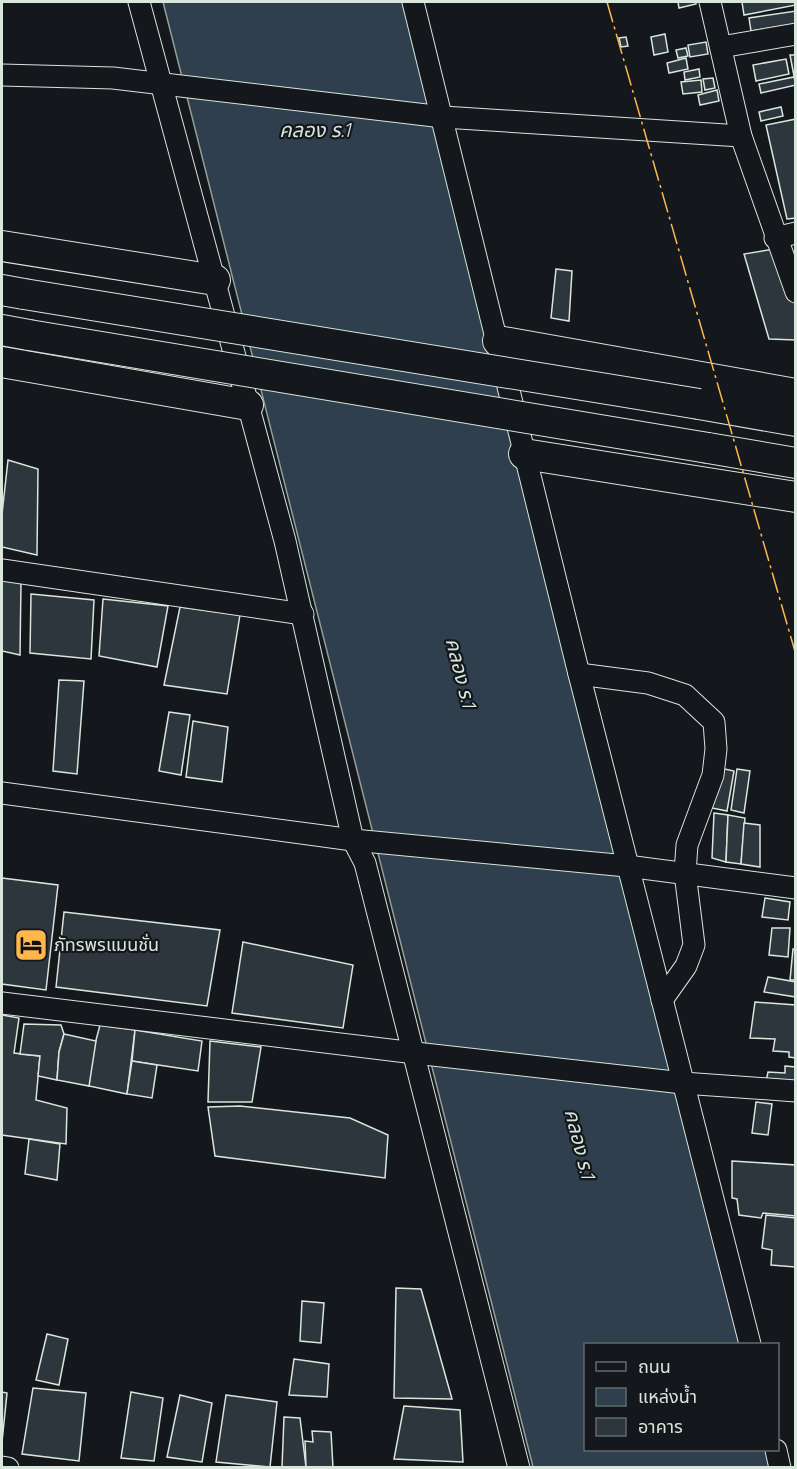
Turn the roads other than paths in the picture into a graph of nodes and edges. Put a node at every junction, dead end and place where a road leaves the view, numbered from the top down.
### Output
1 (140, 2) edge
2 (413, 2) edge
3 (710, 2) edge
4 (795, 34) edge
5 (721, 47) junction
6 (2, 75) edge
7 (161, 83) junction
8 (443, 117) junction
9 (741, 136) junction
10 (795, 233) edge
11 (775, 238) junction
12 (2, 246) edge
13 (215, 280) junction
14 (13, 292) edge
15 (795, 292) edge
16 (15, 332) edge
17 (498, 341) junction
18 (2, 362) edge
19 (795, 394) edge
20 (249, 405) junction
21 (795, 421) edge
22 (524, 454) junction
23 (795, 463) edge
24 (795, 497) edge
25 (2, 570) edge
26 (303, 614) junction
27 (579, 674) junction
28 (2, 794) edge
29 (352, 840) junction
30 (627, 866) junction
31 (686, 873) junction
32 (795, 888) edge
33 (662, 1000) junction
34 (2, 1003) edge
35 (424, 1053) junction
36 (683, 1083) junction
37 (795, 1091) edge
38 (750, 1343) edge
39 (776, 1451) edge
40 (2, 1467) edge
41 (8, 1467) edge
42 (519, 1467) edge
43 (780, 1467) edge

1 - 7 street
2 - 8 street
3 - 5 street
4 - 5 street
5 - 9 street
6 - 7 street
7 - 8 street
7 - 13 street
8 - 9 street
8 - 17 street
9 - 11 street
10 - 11 street
11 - 15 street
12 - 13 main road
13 - 20 street
14 - 21 main road, bridge
16 - 23 main road, bridge
17 - 19 main road
17 - 22 street
18 - 20 main road
20 - 26 street
22 - 24 main road
22 - 27 street
25 - 26 street
26 - 29 street
27 - 30 street
27 - 31 street
28 - 29 street
29 - 30 street
29 - 35 street
30 - 31 street
30 - 33 street
31 - 32 street
31 - 33 street
33 - 36 street
34 - 35 street
35 - 36 street
35 - 42 street
36 - 37 street
36 - 38 street
39 - 43 street
40 - 41 street

